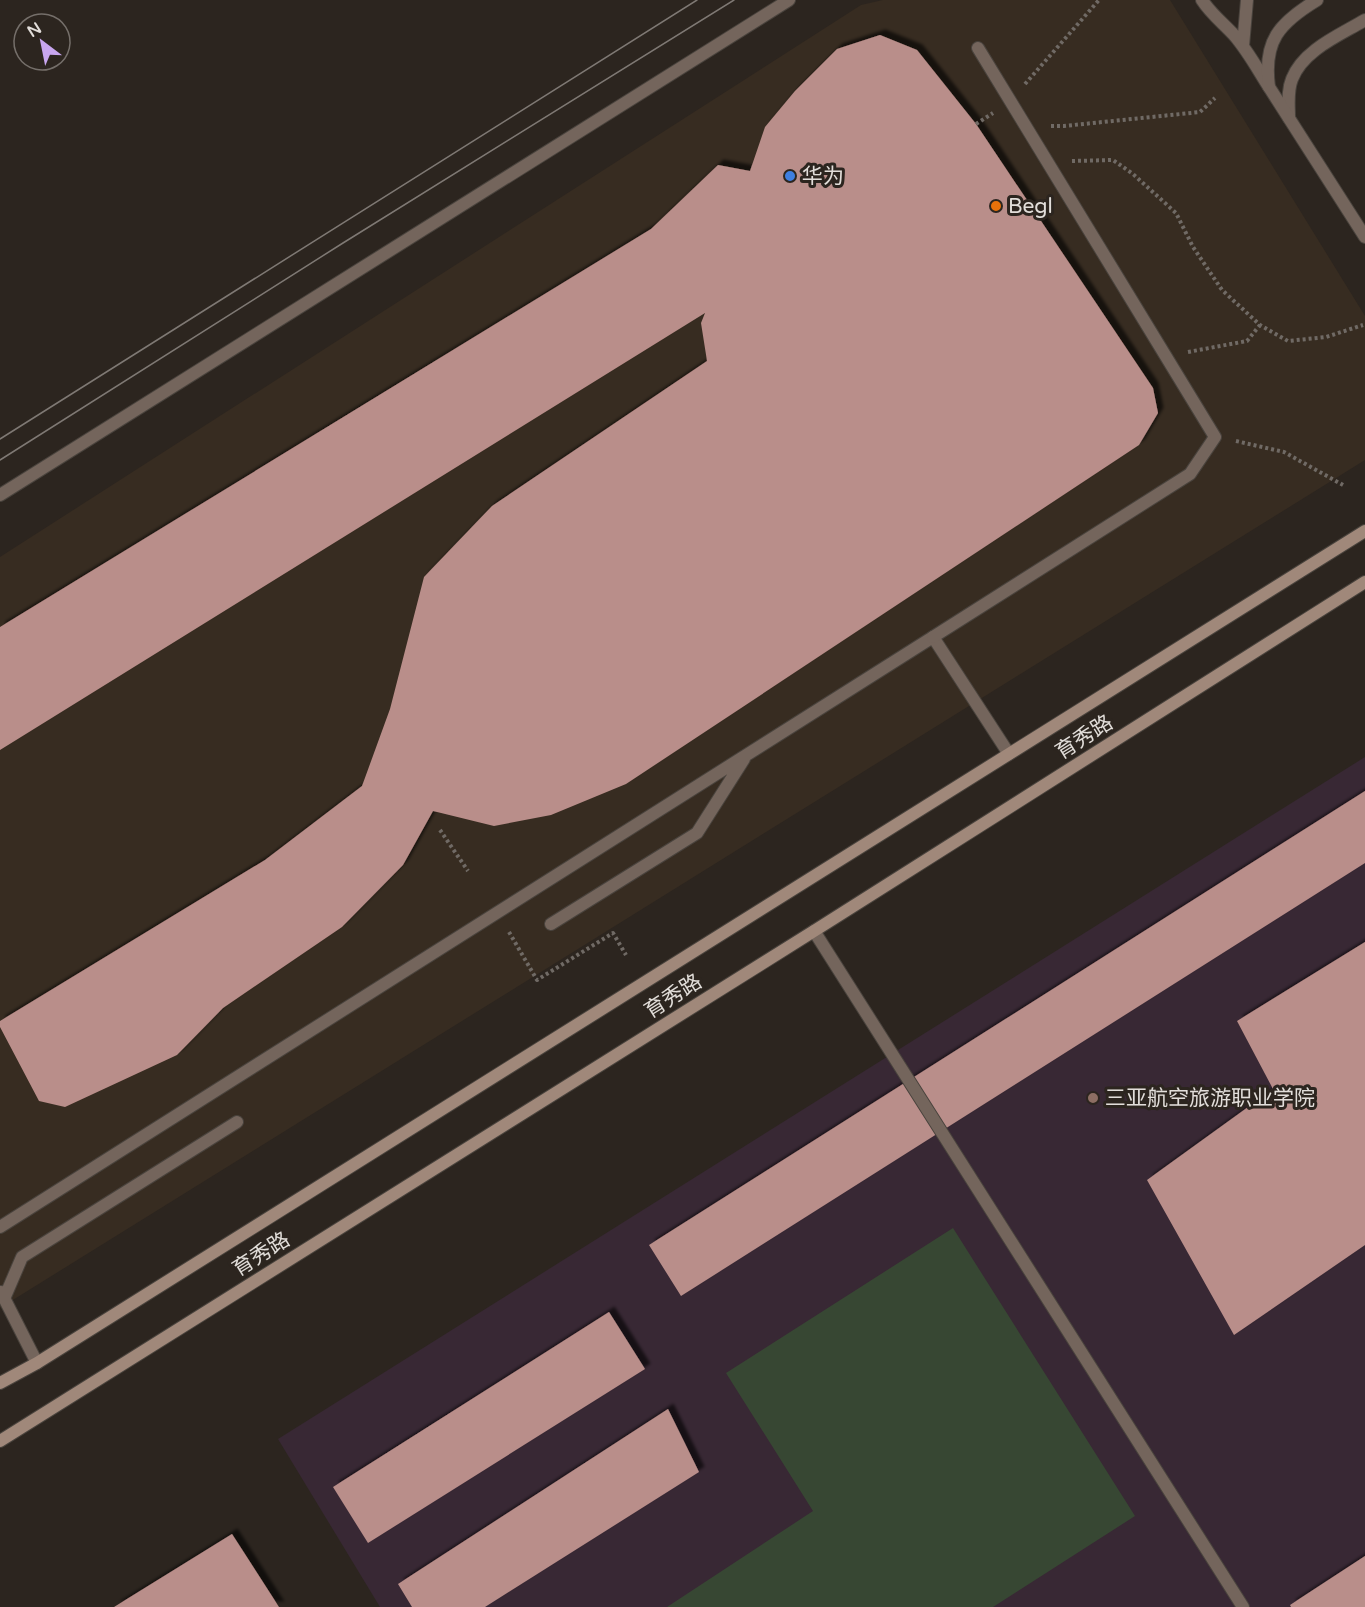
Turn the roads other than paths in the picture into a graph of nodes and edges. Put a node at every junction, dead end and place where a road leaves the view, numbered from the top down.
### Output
1 (789, 0) edge
2 (1202, 0) edge
3 (1247, 0) edge
4 (1317, 0) edge
5 (1365, 20) edge
6 (1243, 46) junction
7 (978, 48) dead end
8 (1269, 87) junction
9 (1289, 118) junction
10 (1365, 237) edge
11 (0, 495) edge
12 (1365, 531) edge
13 (1365, 582) edge
14 (933, 637) junction
15 (1010, 754) junction
16 (747, 755) junction
17 (551, 924) dead end
18 (814, 931) junction
19 (237, 1122) dead end
20 (0, 1227) edge
21 (2, 1295) edge
22 (38, 1363) junction
23 (0, 1383) edge
24 (0, 1441) edge
25 (1243, 1607) edge

1 - 11 street
2 - 6 street
3 - 6 street
4 - 8 street
5 - 9 street
6 - 8 street
7 - 14 street
8 - 9 street
9 - 10 street
12 - 15 main road, 育秀路
13 - 18 main road, 育秀路
14 - 15 street
14 - 16 street
15 - 22 main road, 育秀路
16 - 17 street
16 - 20 street
18 - 24 main road, 育秀路
18 - 25 street
19 - 21 street
21 - 22 street
22 - 23 main road, 育秀路

